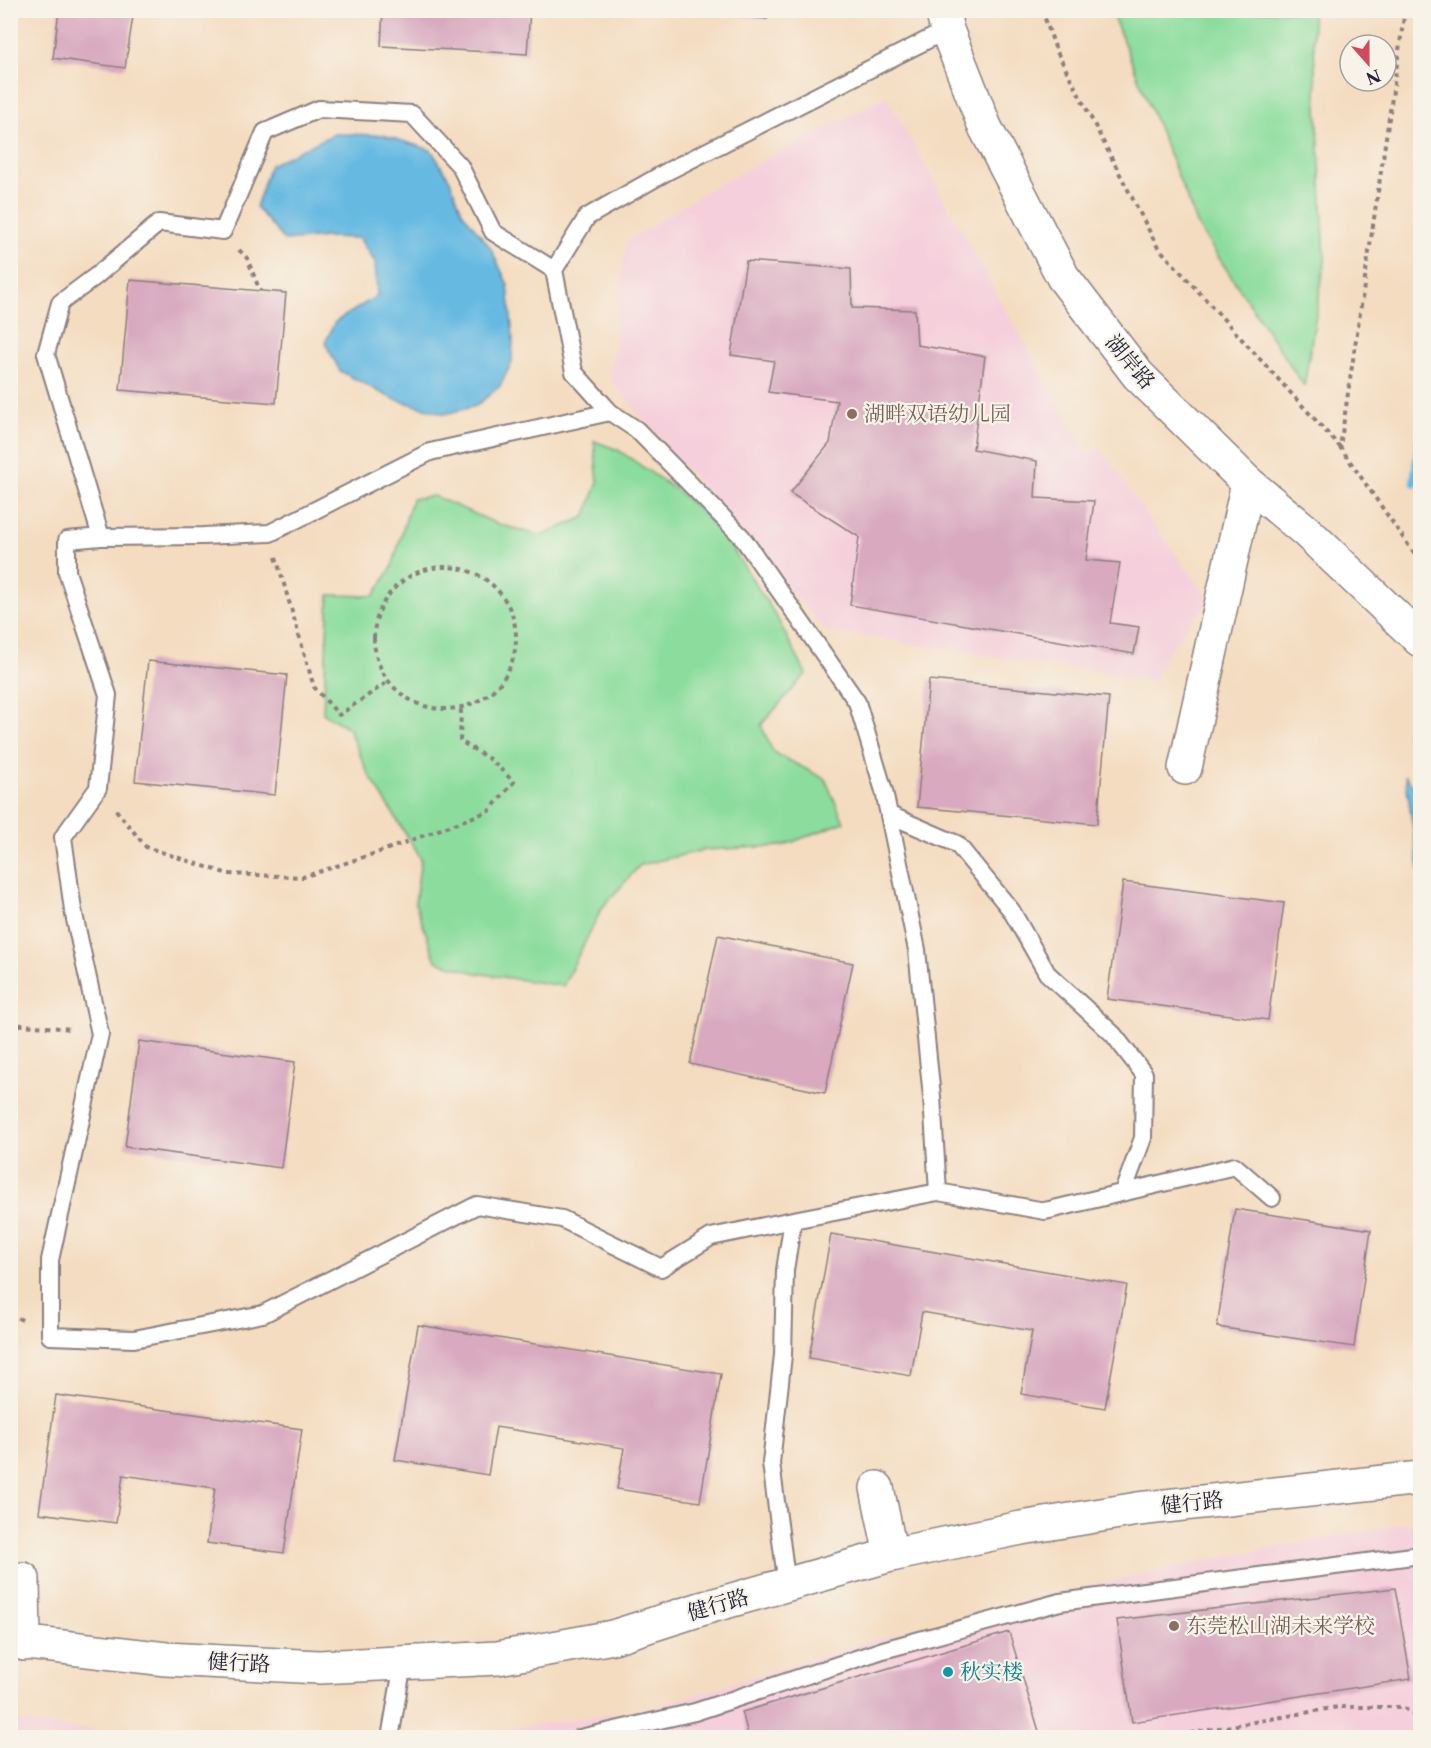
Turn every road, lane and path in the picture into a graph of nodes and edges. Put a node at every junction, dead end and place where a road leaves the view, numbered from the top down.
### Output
1 (1042, 10) edge
2 (1405, 10) edge
3 (944, 20) edge
4 (223, 231) junction
5 (554, 270) junction
6 (260, 291) dead end
7 (610, 412) junction
8 (1340, 447) junction
9 (1248, 483) junction
10 (270, 533) junction
11 (101, 537) junction
12 (1420, 562) edge
13 (1420, 640) edge
14 (389, 681) junction
15 (461, 708) junction
16 (1185, 768) dead end
17 (98, 788) junction
18 (890, 815) junction
19 (10, 1024) edge
20 (100, 1034) junction
21 (1123, 1191) junction
22 (938, 1192) junction
23 (1272, 1198) dead end
24 (793, 1220) junction
25 (1420, 1478) edge
26 (877, 1488) dead end
27 (891, 1555) junction
28 (1420, 1555) edge
29 (23, 1579) dead end
30 (787, 1586) junction
31 (17, 1643) edge
32 (403, 1663) junction
33 (1420, 1720) edge
34 (390, 1737) edge
35 (580, 1737) edge
36 (1164, 1737) edge

1 - 8 path
2 - 8 path
3 - 5 lane
3 - 9 street, 湖岸路
4 - 5 lane
4 - 6 path
4 - 11 lane
5 - 7 lane
7 - 10 lane
7 - 18 lane
8 - 12 path
9 - 13 street, 湖岸路
9 - 16 street
10 - 11 lane
10 - 14 path
11 - 17 lane
14 - 15 path
14 - 15 path
15 - 17 path
17 - 20 lane
18 - 21 lane
18 - 22 lane
19 - 20 path
20 - 24 lane
21 - 22 lane
21 - 23 lane
22 - 24 lane
24 - 30 lane
25 - 27 street, 健行路
26 - 27 street
27 - 30 street, 健行路
28 - 35 lane
29 - 31 street
30 - 32 street, 健行路
31 - 32 street, 健行路
32 - 34 lane
33 - 36 path

